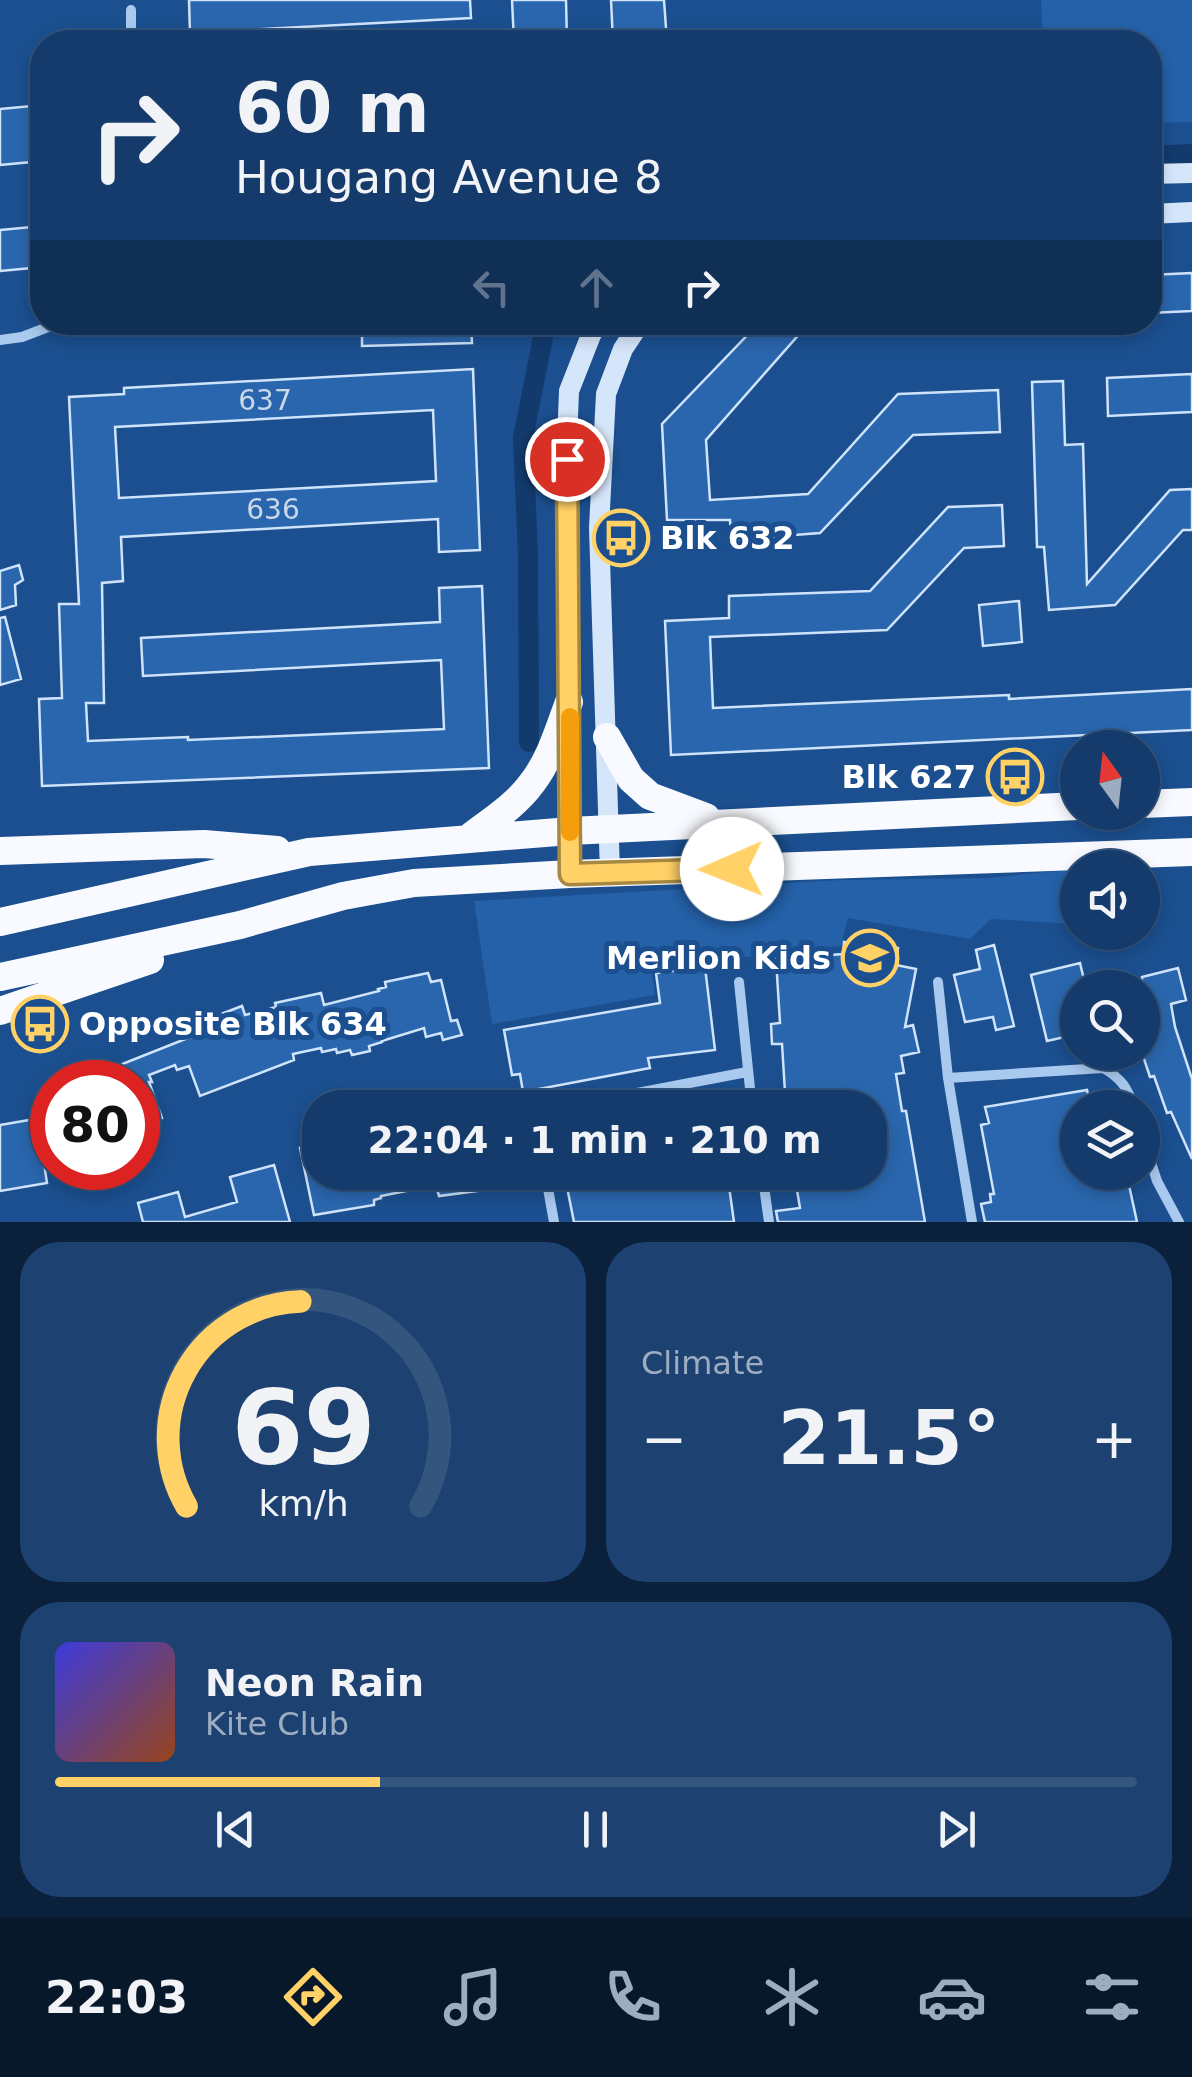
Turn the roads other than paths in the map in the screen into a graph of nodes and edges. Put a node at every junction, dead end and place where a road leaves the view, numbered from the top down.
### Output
1 (131, 10) dead end
2 (132, 30) edge
3 (1192, 173) edge
4 (1162, 174) edge
5 (1162, 212) edge
6 (1192, 212) edge
7 (30, 334) edge
8 (591, 335) edge
9 (632, 335) edge
10 (0, 340) edge
11 (570, 702) junction
12 (607, 737) junction
13 (1192, 802) edge
14 (1160, 803) edge
15 (1060, 807) edge
16 (726, 823) junction
17 (608, 829) junction
18 (570, 831) junction
19 (469, 838) junction
20 (0, 851) edge
21 (309, 852) junction
22 (1192, 852) edge
23 (610, 872) junction
24 (570, 874) junction
25 (0, 922) edge
26 (240, 925) junction
27 (0, 977) edge
28 (739, 982) dead end
29 (938, 982) dead end
30 (0, 1011) edge
31 (748, 1072) junction
32 (948, 1078) junction
33 (654, 1090) edge
34 (750, 1090) edge
35 (1128, 1090) edge
36 (1160, 1187) edge
37 (549, 1190) edge
38 (765, 1190) edge
39 (554, 1222) edge
40 (769, 1222) edge
41 (972, 1222) edge
42 (1179, 1222) edge

1 - 2 street
3 - 4 main road
5 - 6 main road
7 - 10 street
8 - 11 main road
9 - 12 main road
11 - 18 main road
11 - 19 highway
12 - 16 highway
12 - 17 main road
13 - 14 highway
15 - 16 highway
16 - 17 highway
17 - 18 highway
17 - 23 main road
18 - 19 highway
18 - 24 main road
19 - 21 highway
20 - 21 highway
21 - 25 highway
22 - 23 highway
23 - 24 highway
24 - 26 highway
26 - 27 highway
26 - 30 highway
28 - 31 street
29 - 32 street
31 - 33 street
31 - 34 street
32 - 35 street
32 - 41 street
36 - 42 street
37 - 39 street
38 - 40 street

